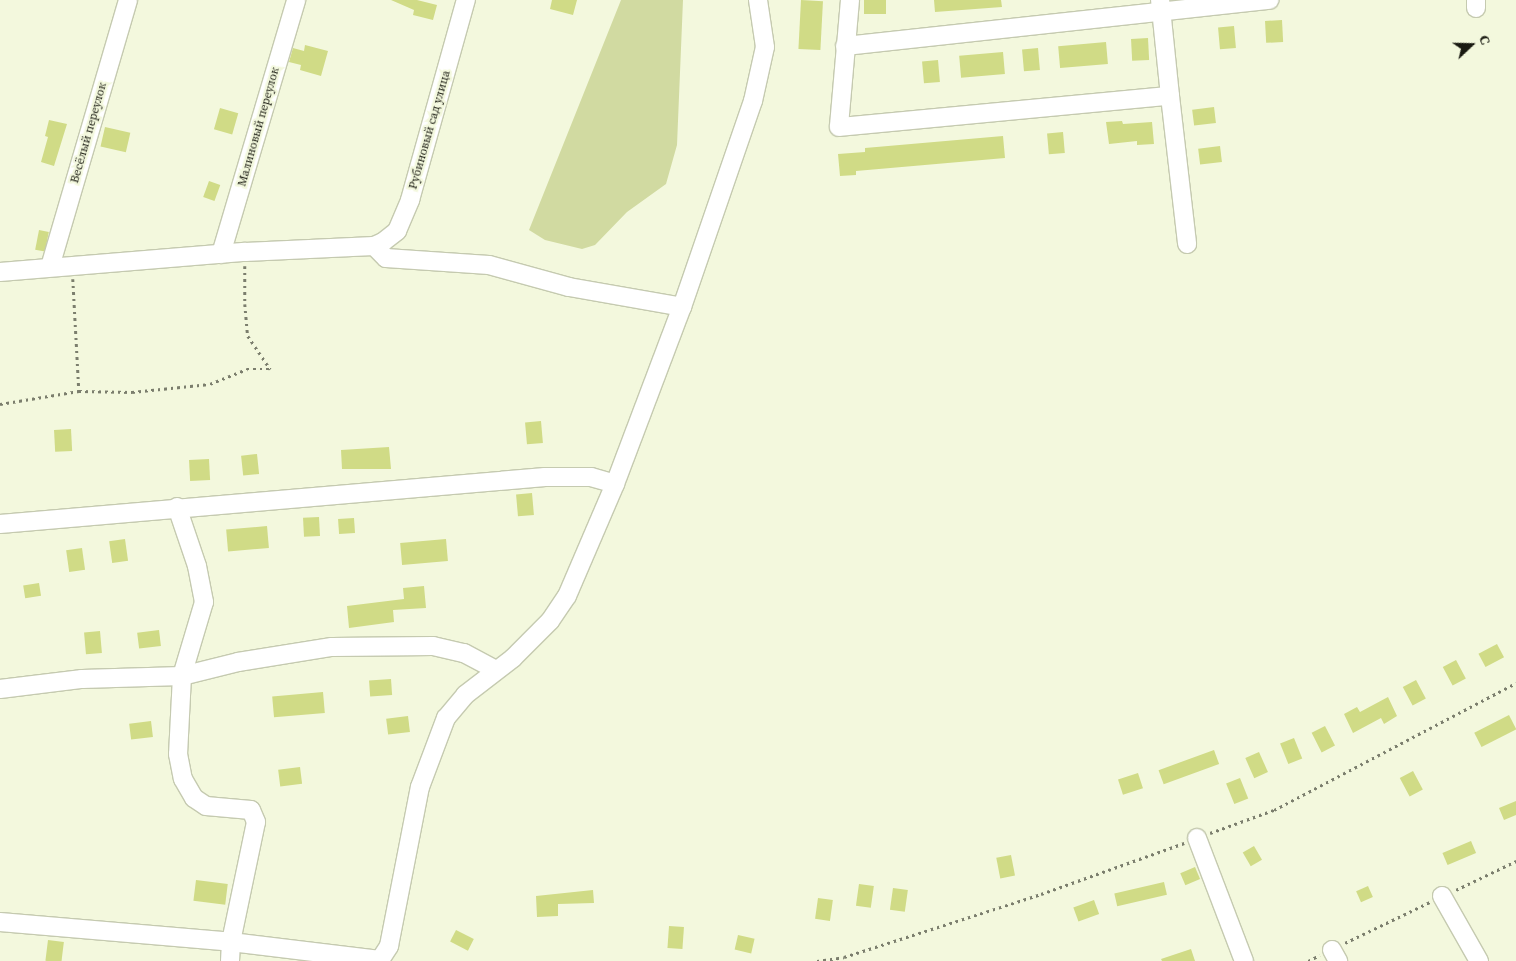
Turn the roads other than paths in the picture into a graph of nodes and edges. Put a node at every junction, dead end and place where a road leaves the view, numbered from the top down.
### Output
1 (128, 0) edge
2 (296, 0) edge
3 (466, 0) edge
4 (758, 0) edge
5 (850, 0) edge
6 (1270, 0) edge
7 (1161, 5) edge
8 (845, 46) junction
9 (1170, 96) junction
10 (1187, 244) dead end
11 (374, 246) junction
12 (222, 254) junction
13 (50, 267) junction
14 (0, 272) edge
15 (682, 307) junction
16 (615, 484) junction
17 (177, 507) junction
18 (0, 524) edge
19 (496, 670) junction
20 (182, 676) junction
21 (0, 689) edge
22 (1197, 838) road end
23 (1442, 896) road end
24 (0, 922) edge
25 (231, 942) junction
26 (230, 961) edge
27 (1244, 961) edge
28 (1479, 961) edge

1 - 13 street, Весёлый переулок
2 - 12 street, Малиновый переулок
3 - 11 street, Рубиновый сад улица
4 - 15 street
5 - 8 street
6 - 7 street
7 - 8 street
7 - 9 street
8 - 9 street
9 - 10 street
11 - 12 street
11 - 15 street
12 - 13 street
13 - 14 street
15 - 16 street
16 - 17 street
16 - 19 street
17 - 18 street
17 - 20 street
19 - 20 street
19 - 25 street
20 - 21 street
20 - 25 street
22 - 27 street
23 - 28 street
24 - 25 street
25 - 26 street

